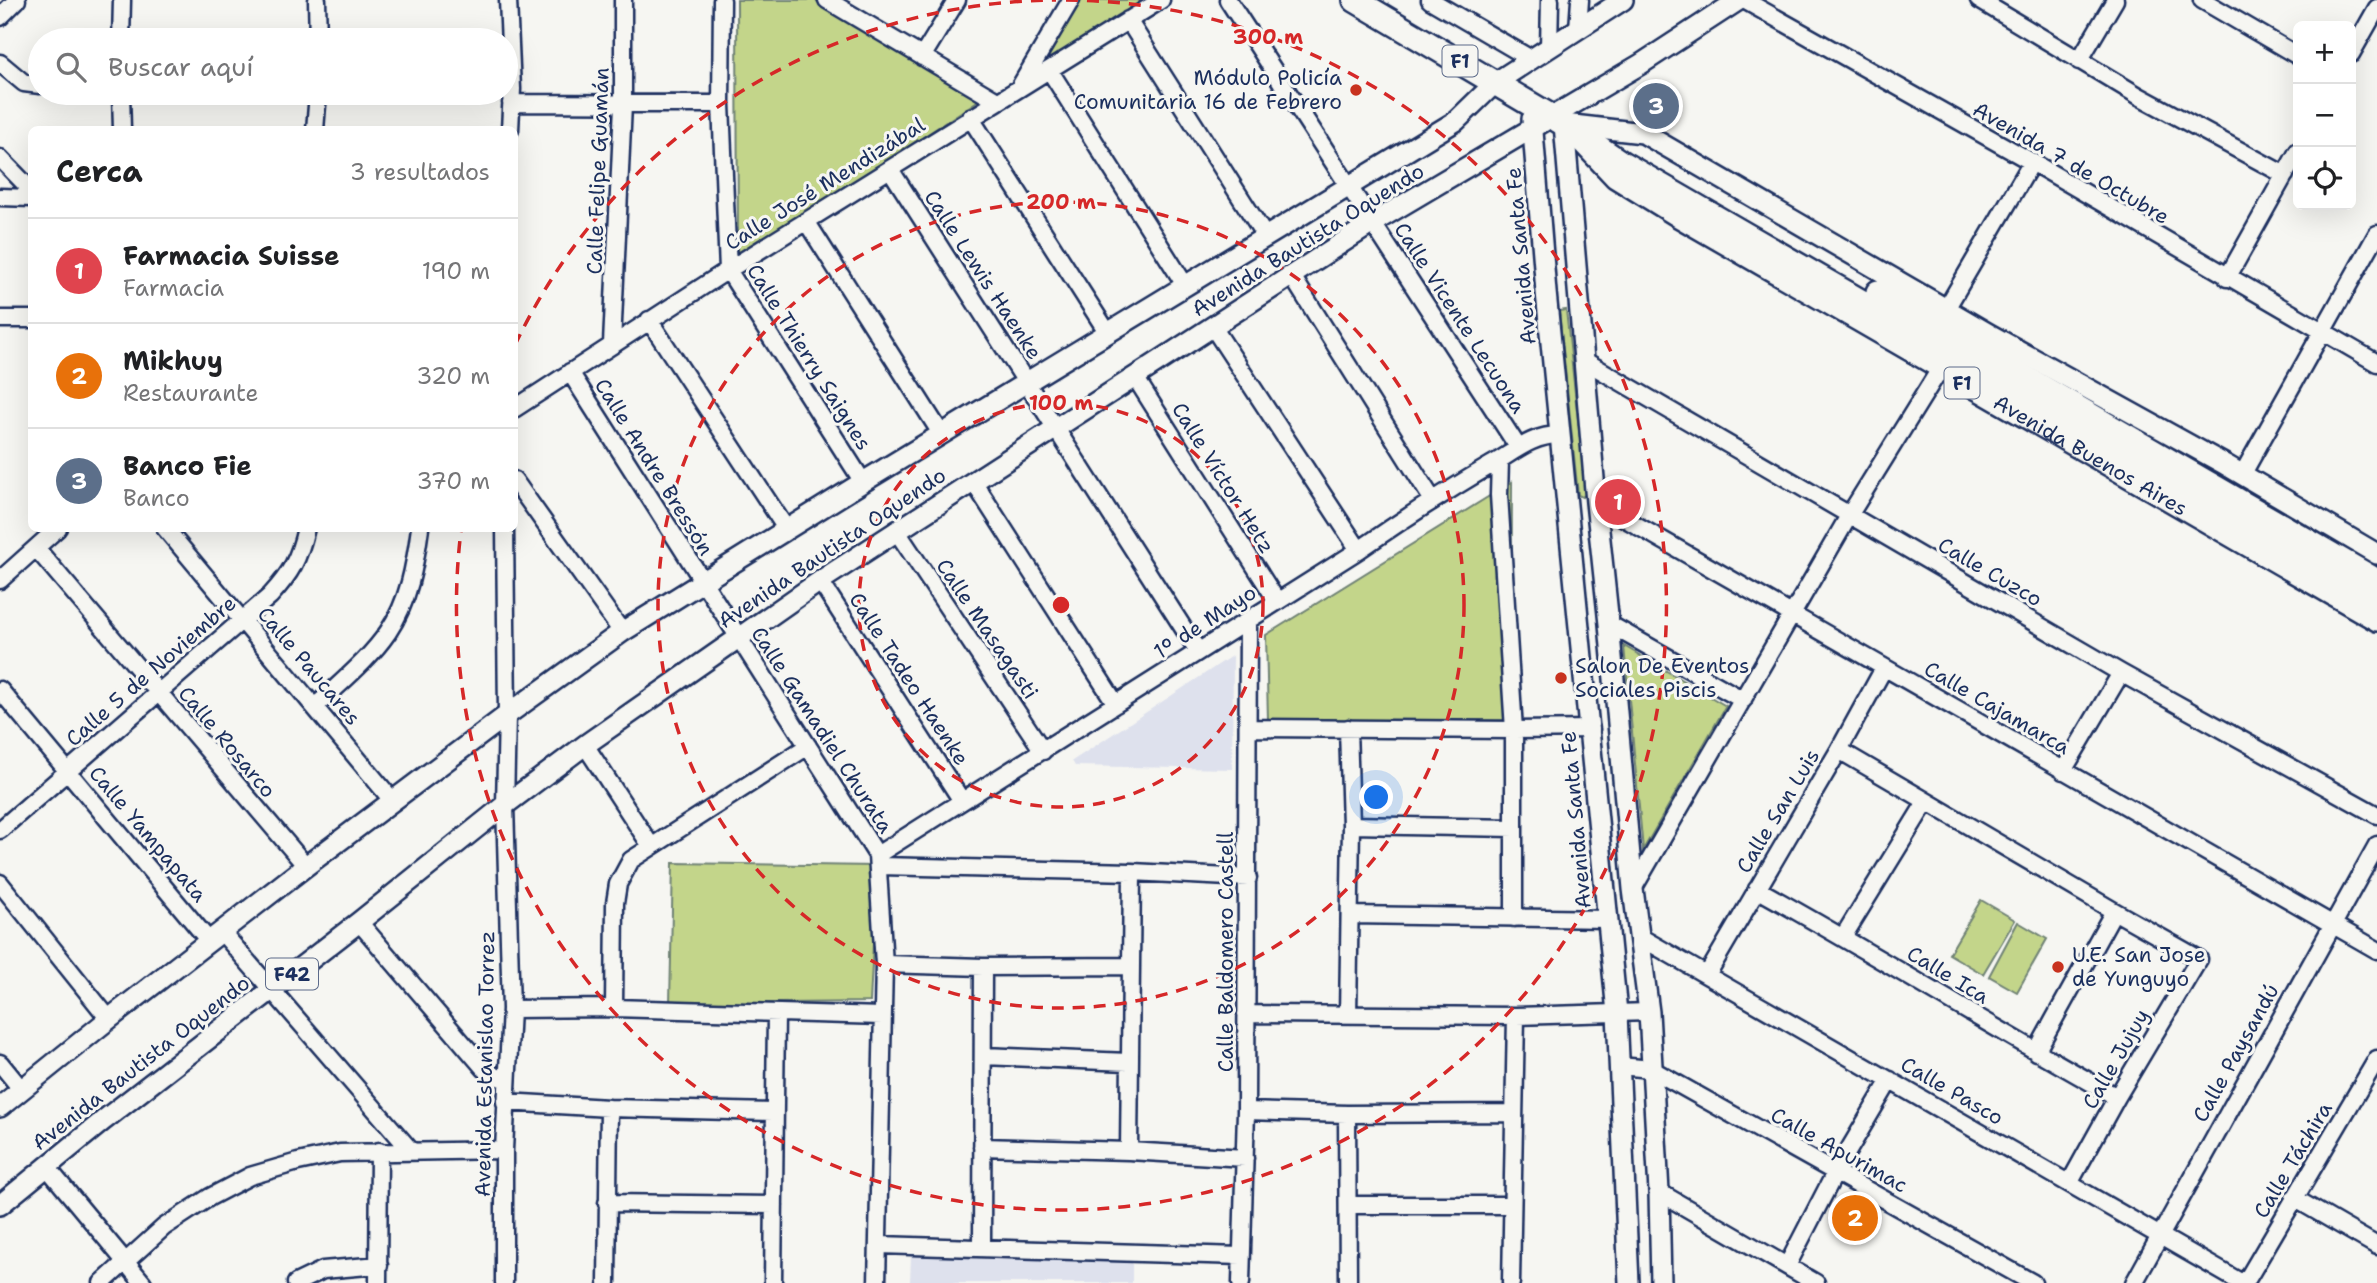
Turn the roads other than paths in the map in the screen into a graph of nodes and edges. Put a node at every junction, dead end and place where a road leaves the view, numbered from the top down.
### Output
1 (17, 0) edge
2 (122, 0) edge
3 (317, 0) edge
4 (508, 0) edge
5 (623, 0) edge
6 (722, 0) edge
7 (957, 0) edge
8 (1071, 0) edge
9 (1161, 0) edge
10 (1228, 0) edge
11 (1355, 0) edge
12 (1430, 0) edge
13 (1550, 0) edge
14 (1580, 0) edge
15 (1623, 0) edge
16 (1741, 0) edge
17 (1979, 0) edge
18 (2115, 0) edge
19 (2202, 0) edge
20 (836, 2) edge
21 (2377, 8) edge
22 (0, 17) edge
23 (1128, 20) junction
24 (121, 28) edge
25 (317, 28) edge
26 (509, 28) edge
27 (1578, 29) junction
28 (2356, 45) edge
29 (1549, 48) junction
30 (2293, 53) edge
31 (922, 57) junction
32 (1531, 59) junction
33 (2079, 61) junction
34 (0, 63) edge
35 (1050, 71) junction
36 (1496, 82) junction
37 (28, 84) edge
38 (1018, 89) junction
39 (518, 95) edge
40 (997, 102) junction
41 (721, 104) junction
42 (121, 105) edge
43 (317, 105) edge
44 (510, 105) edge
45 (623, 105) junction
46 (970, 117) junction
47 (1550, 123) junction
48 (122, 126) edge
49 (315, 126) edge
50 (510, 126) edge
51 (0, 158) edge
52 (2293, 160) edge
53 (2032, 162) junction
54 (890, 169) junction
55 (2285, 175) junction
56 (1350, 185) junction
57 (28, 187) edge
58 (0, 197) edge
59 (28, 198) edge
60 (806, 221) junction
61 (1374, 222) junction
62 (2377, 234) edge
63 (1265, 236) junction
64 (728, 270) junction
65 (1292, 276) junction
66 (2227, 278) junction
67 (1185, 285) junction
68 (1946, 309) junction
69 (0, 319) edge
70 (28, 319) edge
71 (649, 320) junction
72 (1213, 327) junction
73 (2322, 331) junction
74 (1108, 333) junction
75 (612, 344) junction
76 (1585, 361) junction
77 (2377, 363) edge
78 (1940, 369) junction
79 (570, 372) junction
80 (1135, 377) junction
81 (1027, 383) junction
82 (518, 406) edge
83 (1056, 428) junction
84 (942, 435) junction
85 (1559, 435) junction
86 (1518, 447) junction
87 (1500, 460) junction
88 (2242, 475) junction
89 (973, 481) junction
90 (863, 482) junction
91 (518, 486) edge
92 (1432, 499) junction
93 (1596, 502) junction
94 (1850, 514) junction
95 (787, 530) junction
96 (896, 530) junction
97 (54, 532) edge
98 (168, 532) edge
99 (305, 532) edge
100 (420, 532) edge
101 (505, 532) edge
102 (36, 548) junction
103 (1359, 550) junction
104 (2377, 554) edge
105 (0, 580) edge
106 (820, 581) junction
107 (2377, 581) edge
108 (702, 583) junction
109 (2377, 600) edge
110 (1277, 601) junction
111 (1793, 613) junction
112 (243, 620) junction
113 (1248, 621) junction
114 (2377, 621) edge
115 (1609, 624) junction
116 (622, 632) junction
117 (738, 639) junction
118 (1198, 652) junction
119 (1885, 668) junction
120 (2121, 673) junction
121 (0, 690) edge
122 (157, 692) junction
123 (1743, 700) junction
124 (1116, 704) junction
125 (316, 706) junction
126 (507, 715) junction
127 (1248, 728) junction
128 (1348, 728) junction
129 (1591, 729) junction
130 (1514, 730) junction
131 (585, 745) junction
132 (808, 746) junction
133 (1839, 750) junction
134 (1043, 751) junction
135 (69, 770) junction
136 (2063, 771) junction
137 (392, 800) junction
138 (962, 801) junction
139 (1926, 802) junction
140 (505, 805) junction
141 (2377, 815) edge
142 (1351, 825) junction
143 (1514, 828) junction
144 (0, 830) edge
145 (2377, 845) edge
146 (651, 846) junction
147 (879, 861) junction
148 (306, 866) junction
149 (1132, 872) junction
150 (1248, 878) junction
151 (0, 883) edge
152 (1633, 889) junction
153 (1757, 889) junction
154 (2114, 911) junction
155 (1351, 915) junction
156 (1514, 918) junction
157 (1608, 919) junction
158 (359, 922) junction
159 (2331, 924) junction
160 (215, 936) junction
161 (1640, 937) junction
162 (1843, 937) junction
163 (2377, 950) edge
164 (884, 964) junction
165 (1130, 966) junction
166 (983, 967) junction
167 (1707, 975) junction
168 (272, 989) junction
169 (614, 1008) junction
170 (512, 1009) junction
171 (1649, 1012) junction
172 (776, 1013) junction
173 (1617, 1013) junction
174 (1246, 1014) junction
175 (1348, 1014) junction
176 (882, 1016) junction
177 (1516, 1016) junction
178 (109, 1019) junction
179 (2036, 1052) junction
180 (983, 1056) junction
181 (2376, 1061) edge
182 (1128, 1062) junction
183 (0, 1063) edge
184 (1620, 1066) junction
185 (1651, 1069) junction
186 (506, 1079) junction
187 (1890, 1080) junction
188 (22, 1090) junction
189 (2117, 1097) junction
190 (505, 1102) junction
191 (0, 1107) edge
192 (609, 1108) junction
193 (1246, 1111) junction
194 (773, 1112) junction
195 (1513, 1113) junction
196 (1348, 1114) junction
197 (982, 1147) junction
198 (503, 1150) junction
199 (379, 1151) junction
200 (1129, 1151) junction
201 (412, 1152) junction
202 (1245, 1158) junction
203 (46, 1166) junction
204 (1835, 1172) junction
205 (2070, 1182) junction
206 (1659, 1192) junction
207 (2294, 1198) junction
208 (607, 1203) junction
209 (0, 1205) edge
210 (774, 1205) junction
211 (1349, 1205) junction
212 (1511, 1205) junction
213 (2160, 1236) junction
214 (879, 1245) junction
215 (2377, 1246) edge
216 (982, 1248) junction
217 (1241, 1256) junction
218 (125, 1263) junction
219 (379, 1265) junction
220 (1787, 1266) junction
221 (102, 1283) edge
222 (143, 1283) edge
223 (296, 1283) edge
224 (378, 1283) edge
225 (504, 1283) edge
226 (607, 1283) edge
227 (773, 1283) edge
228 (877, 1283) edge
229 (1241, 1283) edge
230 (1348, 1283) edge
231 (1511, 1283) edge
232 (1629, 1283) edge
233 (1661, 1283) edge
234 (1816, 1283) edge
235 (2033, 1283) edge
236 (2134, 1283) edge
237 (2244, 1283) edge

1 - 22 street
2 - 24 street
3 - 25 street
4 - 26 street
5 - 45 street, Calle Felipe Guamán
6 - 41 street, Calle Thierry Saignes
7 - 31 street
8 - 38 street
9 - 23 street, Calle José Mendizábal
10 - 56 street, Calle Vicente Lecuona
11 - 36 highway, Avenida Buenos Aires / F1
12 - 32 street
13 - 29 street
14 - 27 street
15 - 27 main road, Avenida Bautista Oquendo
16 - 47 main road, Avenida Bautista Oquendo / F42
16 - 53 street, Avenida 7 de Octubre
17 - 33 street
18 - 33 street
19 - 30 street
20 - 31 street
21 - 28 street
23 - 35 street, Calle José Mendizábal
23 - 63 street
27 - 29 main road, Avenida Bautista Oquendo
29 - 32 main road, Avenida Bautista Oquendo
31 - 40 street
32 - 36 main road, Avenida Bautista Oquendo
33 - 55 street
34 - 37 street
35 - 38 street, Calle José Mendizábal
35 - 67 street
36 - 47 highway, Avenida Buenos Aires / F1
36 - 56 main road, Avenida Bautista Oquendo
38 - 40 street, Calle José Mendizábal
39 - 45 street
40 - 46 street, Calle José Mendizábal
41 - 45 street
41 - 64 street, Calle Thierry Saignes
42 - 48 street
43 - 49 street
44 - 50 street
45 - 75 street, Calle Felipe Guamán
46 - 54 street, Calle José Mendizábal
46 - 74 street
47 - 61 main road, Avenida Bautista Oquendo / F42
47 - 68 main road, Avenida Buenos Aires
47 - 76 main road
47 - 78 main road, Avenida Buenos Aires / F1
47 - 85 main road, Avenida Santa Fe
47 - 107 highway, Avenida Buenos Aires / F1
47 - 109 highway, Avenida Buenos Aires / F1
51 - 57 street
52 - 55 street
53 - 66 street, Avenida 7 de Octubre
53 - 68 street
54 - 60 street, Calle José Mendizábal
54 - 81 street, Calle Lewis Haenke
55 - 66 street
56 - 61 street, Calle Vicente Lecuona
56 - 63 main road, Avenida Bautista Oquendo
58 - 59 street
60 - 64 street, Calle José Mendizábal
60 - 84 street
61 - 65 main road, Avenida Bautista Oquendo / F42
61 - 86 street, Calle Vicente Lecuona
62 - 73 street
63 - 67 main road, Avenida Bautista Oquendo
64 - 71 street, Calle José Mendizábal
64 - 90 street, Calle Thierry Saignes
65 - 72 main road, Avenida Bautista Oquendo / F42
65 - 92 street
66 - 73 street, Avenida 7 de Octubre
67 - 74 main road, Avenida Bautista Oquendo
68 - 88 main road, Avenida Buenos Aires
69 - 70 street
71 - 75 street, Calle José Mendizábal
71 - 95 street
72 - 80 main road, Avenida Bautista Oquendo / F42
72 - 103 street
73 - 77 street, Avenida 7 de Octubre
73 - 88 street
74 - 81 main road, Avenida Bautista Oquendo
75 - 79 street, Calle José Mendizábal
76 - 93 main road
76 - 94 street, Calle Cuzco
78 - 94 street
78 - 114 main road, Avenida Buenos Aires / F1
79 - 82 street, Calle José Mendizábal
79 - 108 street, Calle Andre Bressón
80 - 83 main road, Avenida Bautista Oquendo / F42
80 - 110 street, Calle Víctor Hetz
81 - 83 street, Calle Lewis Haenke
81 - 84 main road, Avenida Bautista Oquendo
83 - 89 main road, Avenida Bautista Oquendo / F42
83 - 118 street, Calle Lewis Haenke
84 - 90 main road, Avenida Bautista Oquendo
85 - 86 street, 1º de Mayo
85 - 129 main road, Avenida Santa Fe
86 - 87 street, 1º de Mayo
87 - 92 street, 1º de Mayo
87 - 130 street
88 - 104 main road, Avenida Buenos Aires
89 - 96 main road, Avenida Bautista Oquendo / F42
89 - 124 street
90 - 95 main road, Avenida Bautista Oquendo
91 - 116 street
92 - 103 street, 1º de Mayo
93 - 111 street, Calle Cajamarca
93 - 115 main road
94 - 111 street
94 - 120 street, Calle Cuzco
95 - 108 main road, Avenida Bautista Oquendo
96 - 106 main road, Avenida Bautista Oquendo / F42
96 - 134 street, Calle Masagasti
97 - 102 street
98 - 112 street, Calle Paucares
99 - 112 street, Calle 5 de Noviembre
100 - 125 street
101 - 126 street, Avenida Estanislao Torrez
102 - 105 street
102 - 122 street, Calle Rosarco
103 - 110 street, 1º de Mayo
106 - 117 main road, Avenida Bautista Oquendo / F42
106 - 138 street, Calle Tadeo Haenke
108 - 116 main road, Avenida Bautista Oquendo
108 - 117 street, Calle Gamadiel Churata
110 - 113 street, 1º de Mayo
111 - 119 street, Calle Cajamarca
111 - 123 street
112 - 122 street, Calle 5 de Noviembre
112 - 125 street, Calle Paucares
113 - 118 street, 1º de Mayo
113 - 127 street, Calle Baldomero Castell
115 - 123 street
115 - 152 main road
116 - 126 main road, Avenida Bautista Oquendo
117 - 131 main road, Avenida Bautista Oquendo / F42
117 - 132 street, Calle Gamadiel Churata
118 - 124 street, 1º de Mayo
119 - 133 street, Calle San Luis
119 - 136 street, Calle Cajamarca
120 - 136 street
120 - 141 street, Calle Cuzco
121 - 135 street, Calle Yampapata
122 - 135 street, Calle 5 de Noviembre
122 - 148 street, Calle Rosarco
123 - 152 street
124 - 134 street, 1º de Mayo
125 - 137 street, Calle Paucares
126 - 137 main road, Avenida Bautista Oquendo
126 - 140 street, Avenida Estanislao Torrez
127 - 128 street
127 - 150 street, Calle Baldomero Castell
128 - 130 street
128 - 142 street
129 - 130 street
129 - 157 main road, Avenida Santa Fe
130 - 143 street
131 - 140 main road, Avenida Bautista Oquendo / F42
131 - 146 street
132 - 146 street
132 - 147 street, Calle Gamadiel Churata
133 - 139 street
133 - 153 street, Calle San Luis
134 - 138 street, 1º de Mayo
135 - 144 street, Calle 5 de Noviembre
135 - 160 street, Calle Yampapata
136 - 159 street, Calle Cajamarca
137 - 148 main road, Avenida Bautista Oquendo
138 - 147 street, 1º de Mayo
139 - 154 street
139 - 162 street
140 - 158 main road, Avenida Bautista Oquendo / F42
140 - 170 street, Avenida Estanislao Torrez
142 - 143 street
142 - 155 street
143 - 156 street
145 - 159 street, Calle Paysandú
146 - 169 street
147 - 149 street
147 - 164 street
148 - 160 main road, Avenida Bautista Oquendo
149 - 150 street
149 - 165 street
150 - 174 street, Calle Baldomero Castell
151 - 178 street
152 - 161 main road
153 - 162 street, Calle Ica
153 - 167 street, Calle San Luis
154 - 179 street
154 - 189 street, Calle Jujuy
155 - 156 street
155 - 175 street
156 - 157 street
157 - 173 main road, Avenida Santa Fe
158 - 168 main road, Avenida Bautista Oquendo / F42
158 - 186 street
159 - 163 street, Calle Cajamarca
159 - 213 street, Calle Paysandú
160 - 168 street, Calle Yampapata
160 - 178 main road, Avenida Bautista Oquendo
161 - 167 street, Calle Pasco
161 - 171 main road
162 - 179 street, Calle Ica
164 - 166 street
164 - 176 street
165 - 166 street
165 - 182 street
166 - 180 street
167 - 187 street, Calle Pasco
168 - 201 street, Calle Yampapata
168 - 203 main road, Avenida Bautista Oquendo / F42
169 - 170 street
169 - 172 street
170 - 186 street, Avenida Estanislao Torrez
171 - 173 street
171 - 185 main road
172 - 176 street
172 - 194 street
173 - 177 street
173 - 184 main road, Avenida Santa Fe
174 - 175 street
174 - 193 street, Calle Baldomero Castell
175 - 177 street
176 - 214 street
177 - 195 street
178 - 188 main road, Avenida Bautista Oquendo
179 - 189 street, Calle Ica
180 - 182 street
180 - 197 street
181 - 207 street, Calle Táchira
182 - 200 street
183 - 188 street
184 - 185 street, Calle Apurimac
184 - 232 main road, Avenida Santa Fe
185 - 204 street, Calle Apurimac
185 - 206 main road
186 - 190 street, Avenida Estanislao Torrez
187 - 204 street
187 - 205 street, Calle Pasco
188 - 191 main road, Avenida Bautista Oquendo
189 - 205 street, Calle Jujuy
190 - 192 street
190 - 198 street, Avenida Estanislao Torrez
192 - 194 street
192 - 208 street
193 - 196 street
193 - 202 street, Calle Baldomero Castell
194 - 210 street
195 - 196 street
195 - 212 street
196 - 211 street
197 - 200 street
197 - 216 street
198 - 201 street
198 - 225 street, Avenida Estanislao Torrez
199 - 201 street
199 - 218 street
199 - 219 street
200 - 202 street
202 - 217 street, Calle Baldomero Castell
203 - 209 main road, Avenida Bautista Oquendo / F42
203 - 218 street
204 - 220 street
204 - 235 street, Calle Apurimac
205 - 213 street, Calle Pasco
206 - 220 street
206 - 233 main road
207 - 215 street
207 - 237 street, Calle Táchira
208 - 210 street
208 - 226 street
210 - 227 street
211 - 212 street
211 - 230 street
212 - 231 street
213 - 236 street, Calle Paysandú
213 - 237 street, Calle Pasco
214 - 216 street
214 - 228 street
216 - 217 street
217 - 229 street, Calle Baldomero Castell
218 - 221 street
218 - 222 street
219 - 223 street
219 - 224 street
220 - 234 street

